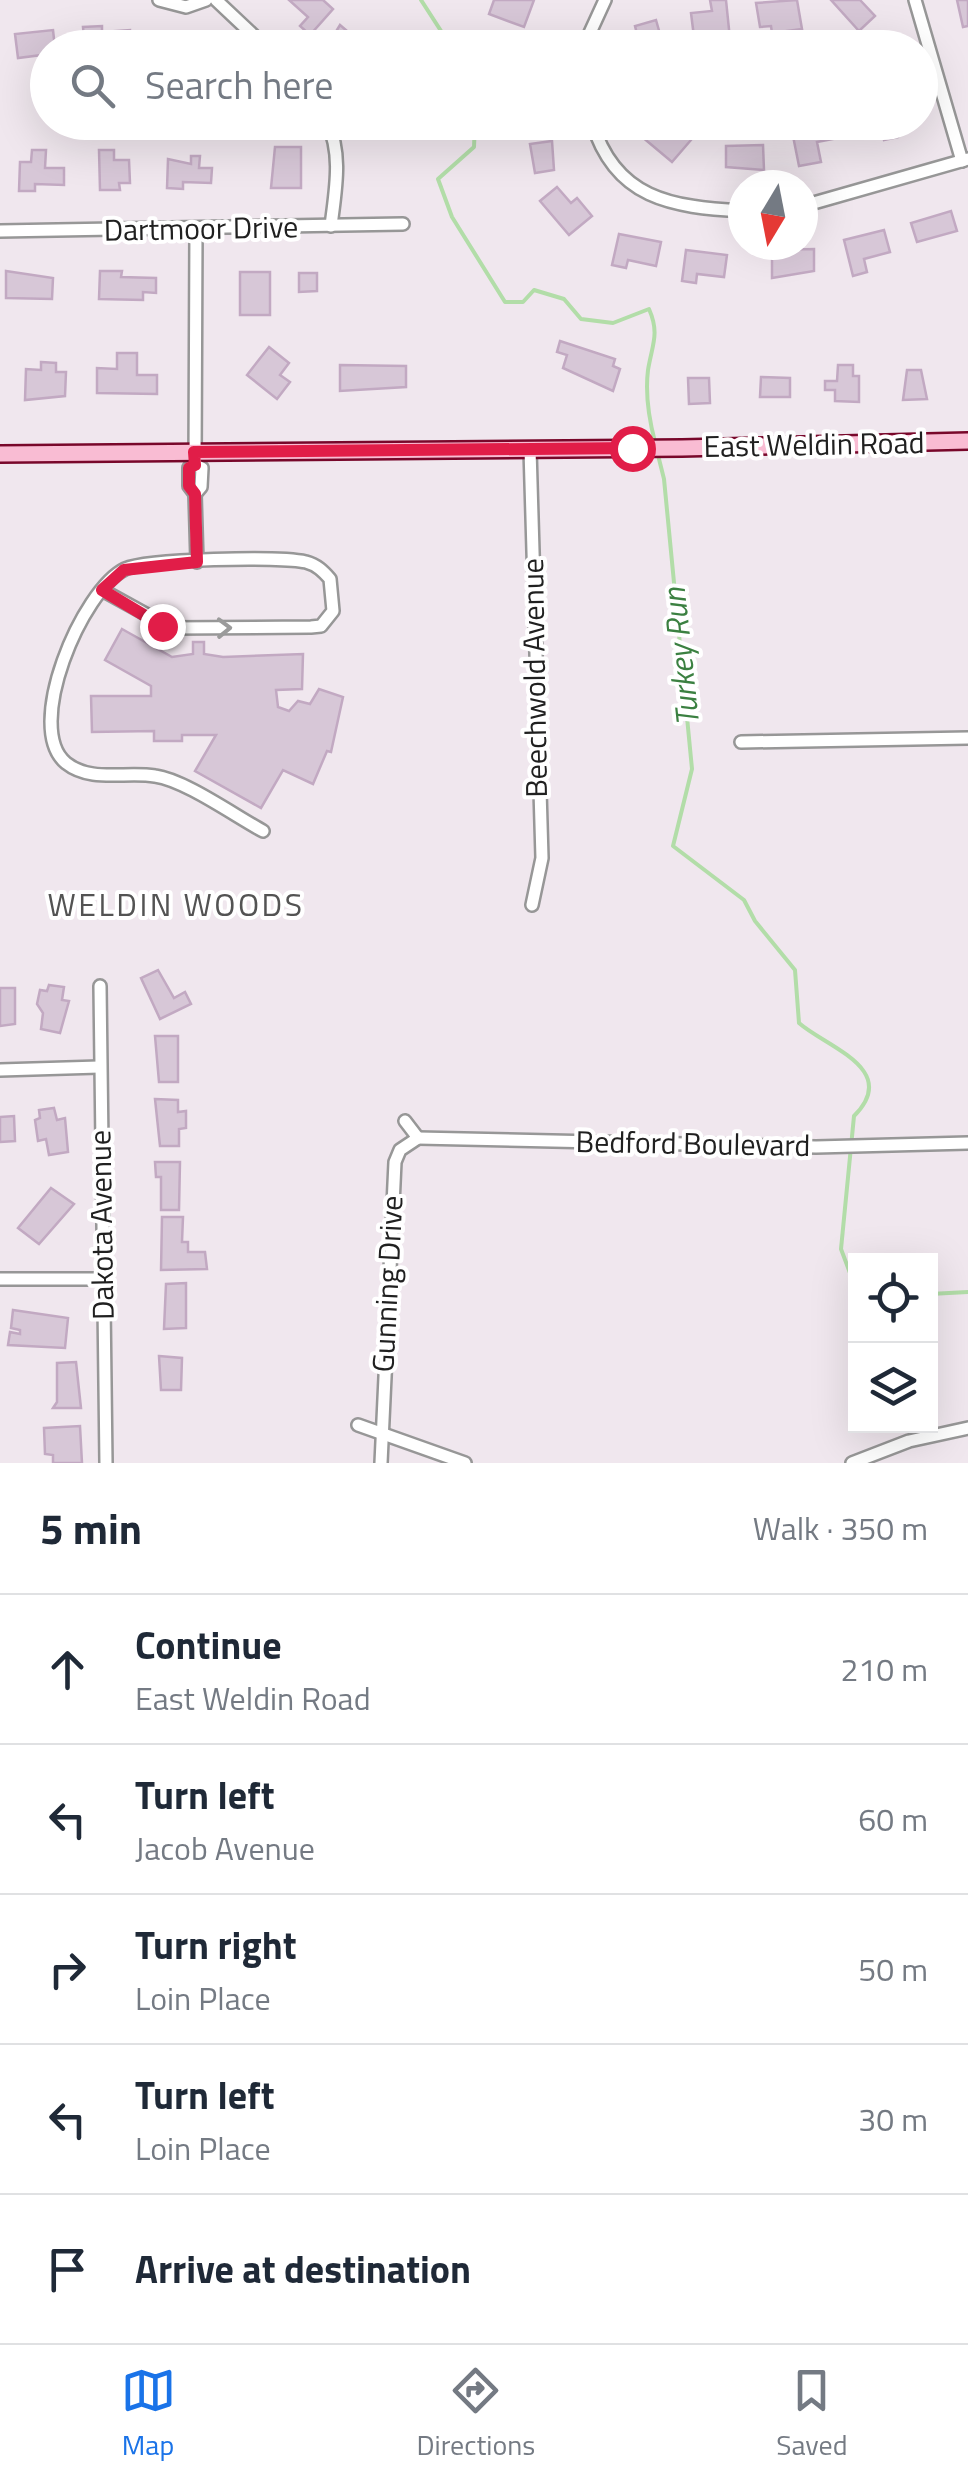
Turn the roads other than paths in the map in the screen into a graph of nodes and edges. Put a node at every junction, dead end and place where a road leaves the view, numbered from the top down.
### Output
1 (160, 0) edge
2 (206, 0) edge
3 (216, 0) edge
4 (605, 0) edge
5 (915, 0) edge
6 (248, 30) edge
7 (588, 30) edge
8 (924, 30) edge
9 (938, 74) edge
10 (334, 140) edge
11 (599, 140) edge
12 (965, 160) edge
13 (818, 202) edge
14 (728, 210) edge
15 (402, 224) dead end
16 (332, 226) junction
17 (196, 230) junction
18 (0, 232) edge
19 (968, 441) edge
20 (530, 449) junction
21 (0, 454) edge
22 (195, 458) junction
23 (197, 562) junction
24 (102, 590) junction
25 (968, 738) edge
26 (741, 742) dead end
27 (263, 831) dead end
28 (532, 905) dead end
29 (100, 986) dead end
30 (99, 1068) junction
31 (0, 1070) edge
32 (404, 1120) dead end
33 (418, 1138) junction
34 (968, 1144) edge
35 (0, 1279) edge
36 (102, 1279) junction
37 (358, 1425) dead end
38 (968, 1428) edge
39 (381, 1430) junction
40 (106, 1463) edge
41 (381, 1463) edge
42 (465, 1463) edge
43 (852, 1463) edge

1 - 2 street
3 - 6 street
4 - 7 street
5 - 8 street
9 - 12 street
10 - 16 street
11 - 14 street
12 - 13 street
15 - 16 street, Dartmoor Drive
16 - 17 street, Dartmoor Drive
17 - 18 street, Dartmoor Drive
17 - 22 street
19 - 20 street, East Weldin Road
20 - 22 street, East Weldin Road
20 - 28 street, Beechwold Avenue
21 - 22 street, East Weldin Road
22 - 23 street
23 - 24 street
24 -> 23 street
24 - 27 street
25 - 26 street
29 - 30 street, Dakota Avenue
30 - 31 street
30 - 36 street, Dakota Avenue
32 - 33 street
33 - 34 street, Bedford Boulevard
33 - 39 street, Gunning Drive
35 - 36 street
36 - 40 street, Dakota Avenue
37 - 39 street
38 - 43 street
39 - 41 street, Gunning Drive
39 - 42 street

